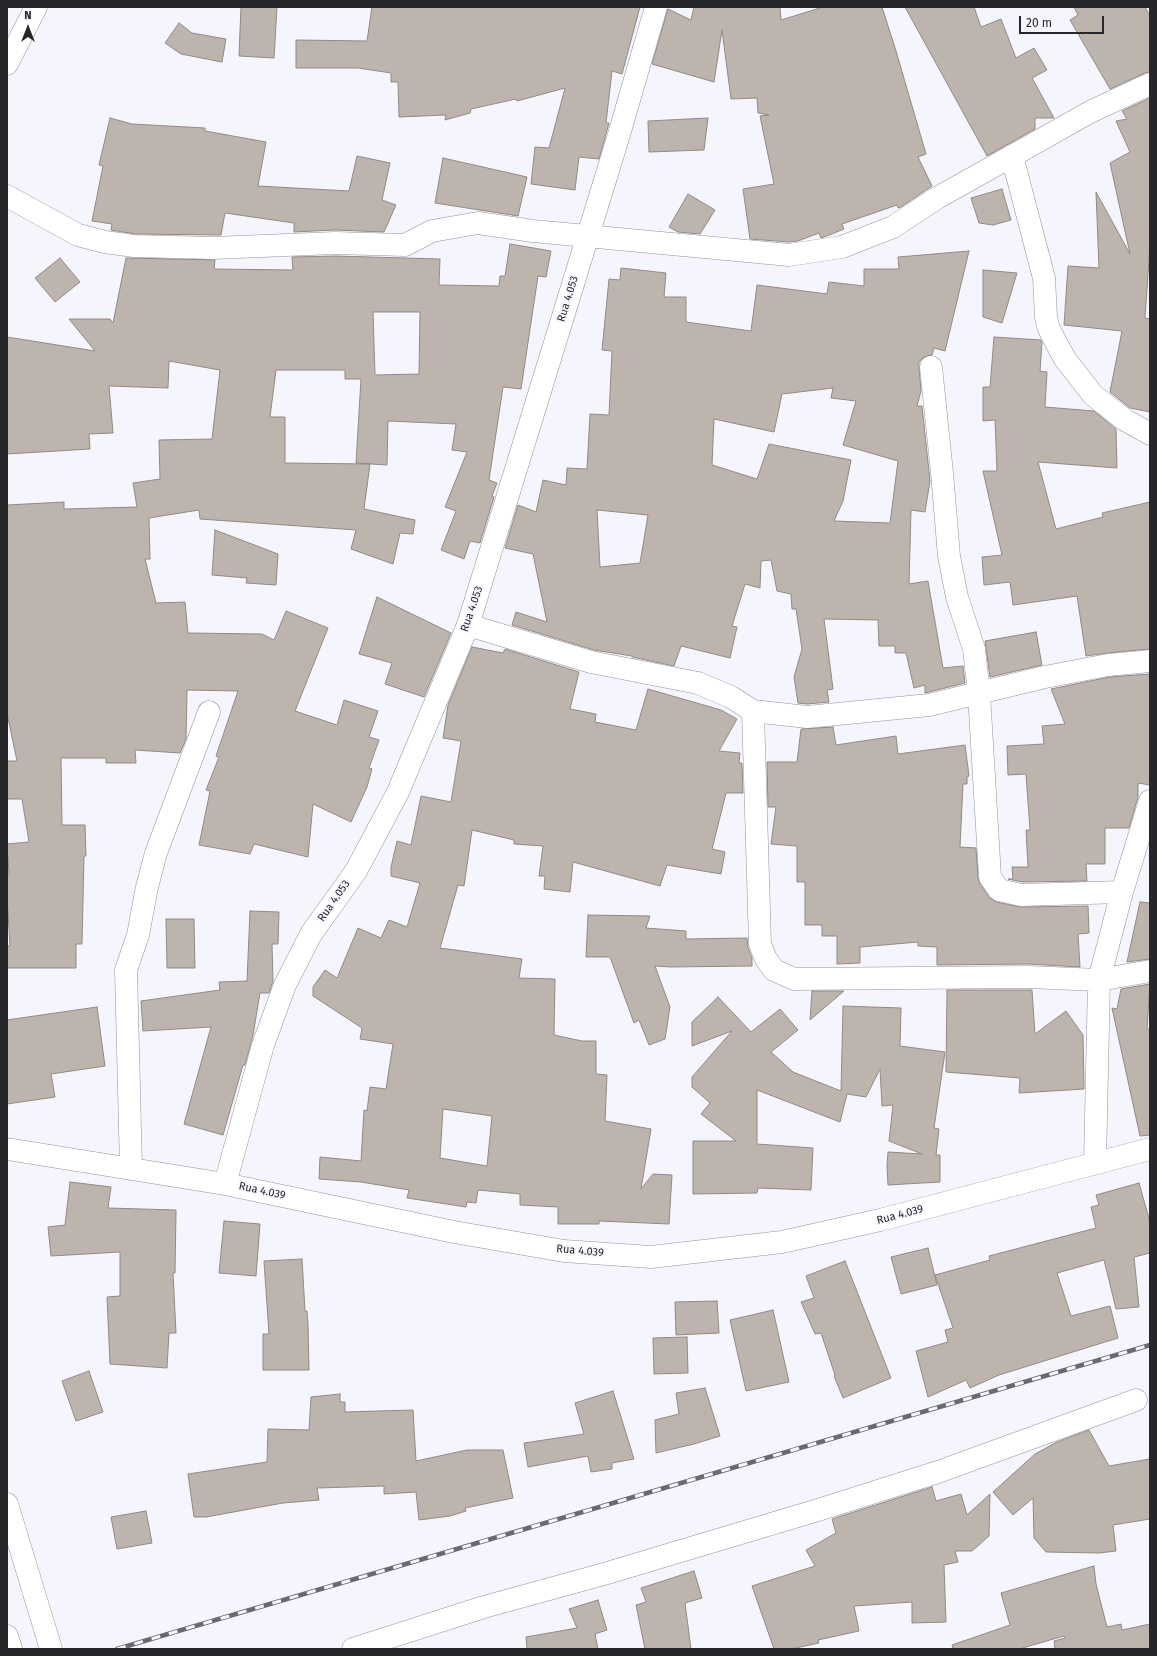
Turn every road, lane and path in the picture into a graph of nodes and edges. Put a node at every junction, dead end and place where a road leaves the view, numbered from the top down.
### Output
1 (36, 7) edge
2 (656, 7) edge
3 (7, 64) edge
4 (1150, 84) edge
5 (1012, 156) junction
6 (7, 196) edge
7 (587, 235) junction
8 (931, 367) dead end
9 (1150, 434) edge
10 (468, 625) junction
11 (1150, 661) edge
12 (979, 694) junction
13 (753, 711) junction
14 (209, 712) dead end
15 (1150, 801) edge
16 (1122, 892) junction
17 (1150, 971) edge
18 (1099, 980) junction
19 (7, 1149) edge
20 (1150, 1149) edge
21 (1095, 1163) junction
22 (131, 1169) junction
23 (225, 1184) junction
24 (1136, 1400) dead end
25 (7, 1504) edge
26 (7, 1636) edge
27 (11, 1649) edge
28 (50, 1649) edge
29 (353, 1649) edge

1 - 3 street
2 - 7 street, Rua 4.053
4 - 5 street
5 - 7 street
5 - 9 street
6 - 7 street
7 - 10 street, Rua 4.053
8 - 12 street
10 - 13 street
10 - 23 street, Rua 4.053
11 - 12 street
12 - 13 street
12 - 16 street
13 - 18 street
14 - 22 street
15 - 16 street
16 - 18 street
17 - 18 street
18 - 21 street
19 - 22 street, Rua 4.039
20 - 21 street, Rua 4.039
21 - 23 street, Rua 4.039
22 - 23 street, Rua 4.039
24 - 29 street
25 - 28 street
26 - 27 street

